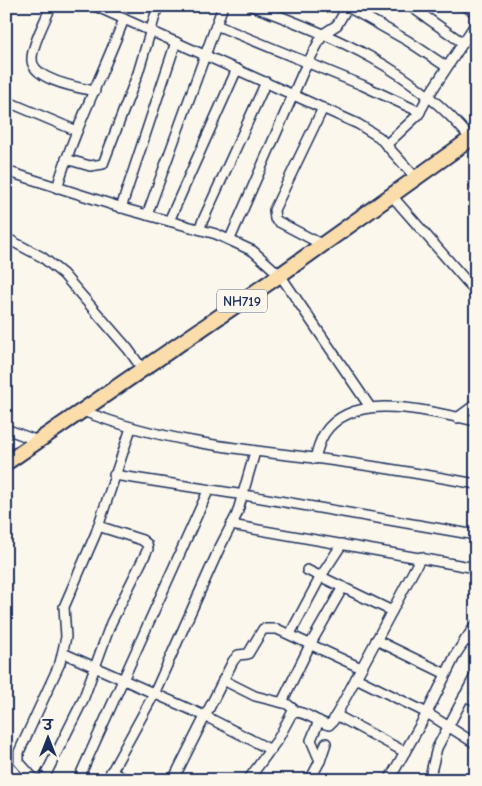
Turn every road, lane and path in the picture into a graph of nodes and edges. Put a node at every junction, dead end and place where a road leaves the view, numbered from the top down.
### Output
1 (51, 6) edge
2 (95, 6) edge
3 (158, 6) edge
4 (223, 6) edge
5 (252, 6) edge
6 (410, 6) edge
7 (465, 6) edge
8 (348, 7) edge
9 (476, 13) edge
10 (124, 19) junction
11 (476, 23) edge
12 (216, 26) junction
13 (149, 30) junction
14 (324, 34) junction
15 (176, 42) junction
16 (463, 43) junction
17 (206, 55) junction
18 (308, 63) junction
19 (447, 67) junction
20 (237, 69) junction
21 (266, 82) junction
22 (95, 92) junction
23 (292, 93) junction
24 (429, 95) junction
25 (6, 101) edge
26 (324, 108) junction
27 (420, 112) junction
28 (77, 131) junction
29 (474, 137) edge
30 (386, 145) junction
31 (66, 159) junction
32 (6, 171) edge
33 (416, 178) junction
34 (57, 188) junction
35 (392, 196) junction
36 (121, 208) junction
37 (147, 216) junction
38 (169, 221) junction
39 (199, 229) junction
40 (6, 238) edge
41 (230, 239) junction
42 (323, 244) junction
43 (280, 275) junction
44 (476, 292) edge
45 (143, 370) junction
46 (476, 404) edge
47 (370, 407) junction
48 (83, 410) junction
49 (457, 418) junction
50 (476, 421) edge
51 (131, 428) junction
52 (6, 429) edge
53 (38, 441) junction
54 (255, 452) junction
55 (315, 459) junction
56 (6, 463) edge
57 (114, 475) junction
58 (476, 484) edge
59 (208, 491) junction
60 (244, 495) junction
61 (98, 526) junction
62 (231, 526) junction
63 (476, 535) edge
64 (342, 544) junction
65 (421, 557) junction
66 (476, 568) edge
67 (307, 570) dead end
68 (321, 576) junction
69 (343, 587) junction
70 (392, 611) junction
71 (476, 624) edge
72 (290, 634) junction
73 (376, 640) junction
74 (465, 640) junction
75 (310, 643) junction
76 (476, 643) edge
77 (63, 653) junction
78 (95, 667) junction
79 (361, 668) junction
80 (446, 674) junction
81 (476, 674) edge
82 (356, 678) junction
83 (123, 680) junction
84 (223, 680) junction
85 (154, 694) junction
86 (464, 696) junction
87 (282, 702) junction
88 (476, 702) edge
89 (296, 712) junction
90 (427, 713) junction
91 (336, 715) junction
92 (205, 716) junction
93 (319, 721) junction
94 (447, 726) junction
95 (326, 743) dead end
96 (476, 744) edge
97 (271, 750) junction
98 (405, 752) junction
99 (320, 761) junction
100 (109, 776) edge
101 (35, 780) edge
102 (43, 780) edge
103 (78, 780) edge
104 (126, 780) edge
105 (173, 780) edge
106 (248, 780) edge
107 (310, 780) edge
108 (390, 780) edge
109 (429, 780) edge

1 - 22 street
2 - 10 street
3 - 13 street
4 - 12 street
5 - 14 street
6 - 16 street
7 - 9 street
8 - 14 street
8 - 19 street
10 - 13 street
10 - 22 street
11 - 16 street
12 - 17 street
12 - 18 street
13 - 15 street
13 - 31 street
14 - 18 street
14 - 24 street
15 - 17 street
15 - 36 street
16 - 19 street
17 - 20 street
17 - 37 street
18 - 23 street
18 - 27 street
19 - 24 street
20 - 21 street
20 - 38 street
21 - 23 street
21 - 39 street
22 - 28 street
23 - 26 street
23 - 41 street
24 - 27 street
24 - 29 street
25 - 28 street
26 - 30 street
26 - 42 street
27 - 30 street
28 - 31 street
29 - 33 highway, NH719
30 - 33 street
31 - 34 street
32 - 34 street
33 - 35 highway, NH719
34 - 36 street
35 - 42 highway, NH719
35 - 44 street
36 - 37 street
37 - 38 street
38 - 39 street
39 - 41 street
40 - 45 street
41 - 43 street
42 - 43 highway, NH719
43 - 45 highway, NH719
43 - 47 street
45 - 48 highway, NH719
46 - 49 street
47 - 49 street
47 - 55 street
48 - 51 street
48 - 53 highway, NH719
49 - 50 street
51 - 54 street
51 - 57 street
52 - 53 street
53 - 56 highway, NH719
54 - 55 street
54 - 60 street
55 - 58 street
57 - 59 street
57 - 61 street
59 - 60 street
59 - 83 street
60 - 62 street
60 - 63 street
61 - 77 street
61 - 78 street
62 - 64 street
62 - 85 street
64 - 65 street
64 - 68 street
65 - 66 street
65 - 70 street
67 - 68 street
68 - 69 street
68 - 72 street
69 - 70 street
69 - 75 street
70 - 73 street
71 - 74 street
72 - 75 street
72 - 84 street
73 - 79 street
73 - 80 street
74 - 76 street
74 - 80 street
75 - 79 street
75 - 87 street
77 - 78 street
77 - 101 street
78 - 83 street
78 - 102 street
79 - 82 street
80 - 90 street
81 - 86 street
82 - 90 street
82 - 91 street
83 - 85 street
83 - 103 street
84 - 87 street
84 - 92 street
85 - 92 street
85 - 100 street
86 - 88 street
86 - 94 street
87 - 89 street
89 - 93 street
89 - 97 street
90 - 94 street
90 - 98 street
91 - 93 street
91 - 98 street
92 - 97 street
92 - 105 street
93 - 99 street
94 - 96 street
94 - 109 street
95 - 99 street
97 - 106 street
98 - 108 street
99 - 107 street
100 - 104 street

